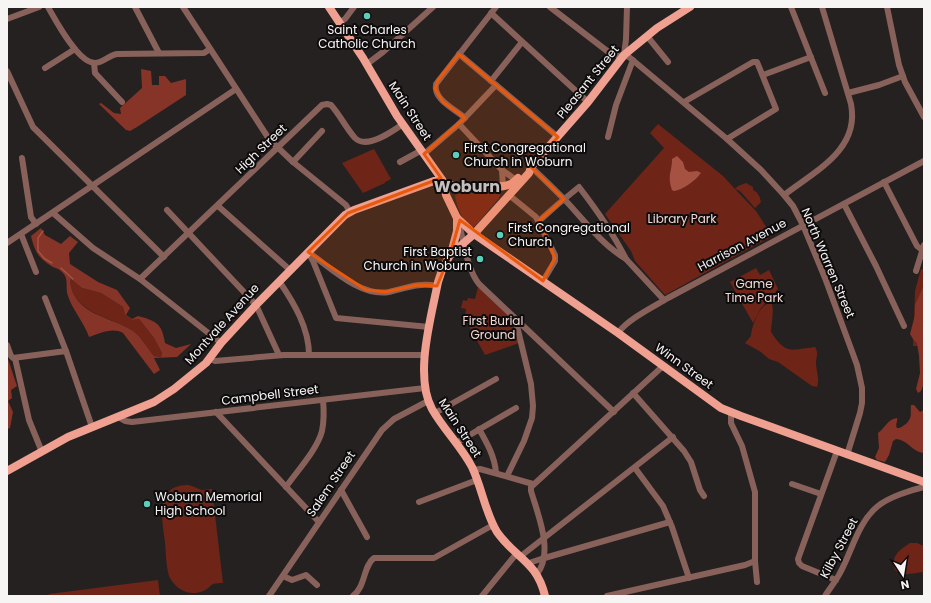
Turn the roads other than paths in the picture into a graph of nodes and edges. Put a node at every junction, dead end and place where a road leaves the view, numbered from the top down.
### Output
1 (39, 7) edge
2 (48, 7) edge
3 (135, 7) edge
4 (183, 7) edge
5 (329, 7) edge
6 (354, 7) edge
7 (433, 7) edge
8 (496, 7) edge
9 (550, 7) edge
10 (627, 7) edge
11 (690, 7) edge
12 (791, 7) edge
13 (822, 7) edge
14 (887, 7) edge
15 (491, 14) junction
16 (7, 19) edge
17 (340, 22) junction
18 (646, 36) junction
19 (522, 42) junction
20 (75, 49) junction
21 (210, 49) junction
22 (159, 53) junction
23 (460, 54) junction
24 (624, 55) junction
25 (811, 57) junction
26 (634, 60) junction
27 (668, 62) dead end
28 (94, 63) junction
29 (367, 64) junction
30 (45, 68) dead end
31 (7, 71) edge
32 (763, 75) junction
33 (903, 76) junction
34 (493, 83) junction
35 (236, 89) junction
36 (825, 93) dead end
37 (848, 93) junction
38 (122, 102) dead end
39 (588, 102) junction
40 (684, 102) junction
41 (924, 117) edge
42 (465, 118) junction
43 (403, 124) junction
44 (459, 124) junction
45 (322, 132) dead end
46 (558, 137) junction
47 (608, 137) dead end
48 (727, 139) junction
49 (277, 148) junction
50 (423, 152) junction
51 (22, 158) dead end
52 (924, 161) edge
53 (293, 162) junction
54 (400, 162) dead end
55 (531, 167) junction
56 (502, 170) junction
57 (516, 180) junction
58 (443, 181) junction
59 (884, 182) junction
60 (93, 186) junction
61 (503, 186) junction
62 (466, 187) junction
63 (509, 195) junction
64 (784, 195) junction
65 (564, 199) junction
66 (501, 202) junction
67 (844, 204) junction
68 (452, 205) junction
69 (218, 206) junction
70 (167, 210) dead end
71 (53, 212) junction
72 (350, 212) junction
73 (457, 218) junction
74 (539, 221) junction
75 (36, 224) junction
76 (803, 226) junction
77 (21, 234) junction
78 (188, 234) junction
79 (474, 234) junction
80 (464, 242) junction
81 (7, 243) edge
82 (923, 248) edge
83 (308, 252) junction
84 (450, 255) junction
85 (164, 257) junction
86 (626, 259) junction
87 (290, 270) junction
88 (916, 271) dead end
89 (36, 272) dead end
90 (140, 279) junction
91 (279, 281) junction
92 (542, 281) junction
93 (437, 286) junction
94 (45, 298) dead end
95 (664, 300) junction
96 (256, 305) junction
97 (518, 321) junction
98 (904, 326) dead end
99 (429, 327) junction
100 (618, 333) junction
101 (221, 343) junction
102 (7, 345) edge
103 (66, 351) junction
104 (309, 354) junction
105 (425, 354) junction
106 (279, 355) junction
107 (15, 358) junction
108 (209, 360) junction
109 (663, 366) junction
110 (496, 379) dead end
111 (425, 388) junction
112 (633, 394) junction
113 (324, 400) junction
114 (428, 401) junction
115 (516, 408) dead end
116 (216, 412) junction
117 (614, 412) junction
118 (435, 413) junction
119 (731, 413) junction
120 (118, 417) junction
121 (92, 427) junction
122 (479, 429) junction
123 (673, 438) junction
124 (456, 443) junction
125 (837, 451) junction
126 (42, 452) junction
127 (847, 454) junction
128 (635, 468) junction
129 (473, 470) junction
130 (7, 471) edge
131 (496, 473) junction
132 (507, 476) junction
133 (477, 480) junction
134 (924, 482) edge
135 (533, 484) junction
136 (792, 484) dead end
137 (286, 487) junction
138 (924, 487) edge
139 (341, 490) junction
140 (821, 494) junction
141 (704, 496) dead end
142 (419, 502) dead end
143 (319, 522) junction
144 (670, 522) junction
145 (494, 525) junction
146 (367, 537) dead end
147 (543, 538) junction
148 (519, 554) junction
149 (544, 558) junction
150 (755, 561) junction
151 (529, 564) junction
152 (537, 574) junction
153 (282, 576) junction
154 (689, 578) junction
155 (836, 580) junction
156 (757, 582) dead end
157 (317, 585) dead end
158 (270, 595) edge
159 (353, 596) edge
160 (482, 596) edge
161 (545, 596) edge
162 (607, 596) edge
163 (825, 596) edge

1 - 16 street
2 - 20 street
3 - 22 street
4 - 21 street
5 - 17 main road, Main Street
6 - 17 street
7 - 29 street
8 - 15 street
9 - 24 street, North Warren Street
10 - 24 street
11 - 18 main road, Pleasant Street
12 - 25 street
13 - 37 street
14 - 33 street
15 - 19 street
15 - 23 street
17 - 29 main road, Main Street
18 - 24 main road, Pleasant Street
18 - 27 street
19 - 34 street
19 - 39 street
20 - 28 street
20 - 30 street
21 - 22 street
21 - 35 street
22 - 28 street
23 - 34 street
23 - 42 street
24 - 26 street, North Warren Street
24 - 39 main road, Pleasant Street
25 - 32 street
25 - 36 street
26 - 40 street, North Warren Street
26 - 47 street
28 - 38 street
29 - 43 main road, Main Street
31 - 60 street
32 - 40 street
32 - 48 street
33 - 37 street
33 - 41 street
34 - 42 street
34 - 46 street
35 - 49 street
35 - 60 street
37 - 64 street
39 - 46 main road, Pleasant Street
40 - 48 street, North Warren Street
42 - 44 street
43 - 49 street, High Street
43 - 50 main road, Main Street
44 - 50 street
44 - 56 street
45 - 53 street
46 - 55 main road, Pleasant Street
48 - 64 street, North Warren Street
49 - 53 street
49 - 69 street, High Street
50 - 54 street
50 - 58 main road, Main Street
51 - 75 street
52 - 59 street, Harrison Avenue
53 - 72 street
55 - 57 main road, Pleasant Street
55 - 63 main road, Pleasant Street
55 - 65 street
56 - 57 street
56 - 61 street
57 - 61 main road, Pleasant Street
58 - 62 main road
58 - 68 main road, Main Street
58 - 72 main road, Montvale Avenue
59 - 67 street, Harrison Avenue
59 - 82 street
60 - 71 street
60 - 85 street
61 - 62 main road
61 - 66 main road
62 - 68 main road
63 - 66 main road, Pleasant Street
63 - 74 street
64 - 76 street, North Warren Street
65 - 74 street
65 - 86 street
65 - 86 street
66 - 79 main road, Pleasant Street
67 - 76 street, Harrison Avenue
67 - 98 street
68 - 73 main road, Main Street
69 - 78 street, High Street
69 - 87 street
70 - 78 street
71 - 75 street
71 - 90 street
72 - 83 main road, Montvale Avenue
73 - 79 main road, Winn Street
73 - 80 street
73 - 84 main road, Main Street
74 - 92 street
75 - 77 street
76 - 95 street, Harrison Avenue
76 - 127 street, North Warren Street
77 - 81 street
77 - 89 street
78 - 85 street, High Street
78 - 96 street
79 - 80 main road, Main Street
79 - 92 main road, Winn Street
80 - 84 main road, Main Street
80 - 97 street
82 - 88 street
83 - 87 main road, Montvale Avenue
83 - 93 street
83 - 99 street
84 - 93 main road, Main Street
85 - 90 street, High Street
86 - 95 street
87 - 91 main road, Montvale Avenue
90 - 101 street
91 - 96 main road, Montvale Avenue
91 - 104 street
92 - 100 main road, Winn Street
93 - 99 main road, Main Street
94 - 103 street
95 - 100 street, Harrison Avenue
96 - 101 main road, Montvale Avenue
96 - 106 street
97 - 117 street
97 - 132 street
99 - 105 main road, Main Street
100 - 109 main road, Winn Street
101 - 108 main road, Montvale Avenue
102 - 107 street
103 - 107 street
103 - 121 street
104 - 105 street
104 - 106 street
105 - 111 main road, Main Street
106 - 108 street
107 - 126 street
108 - 120 main road, Montvale Avenue
109 - 112 street
109 - 119 main road, Winn Street
110 - 118 street
111 - 113 street, Campbell Street
111 - 114 main road, Main Street
112 - 117 street
112 - 123 street
113 - 116 street, Campbell Street
113 - 137 street
114 - 118 main road, Main Street
114 - 139 street, Salem Street
115 - 122 street
116 - 120 street, Campbell Street
116 - 137 street
117 - 135 street
118 - 124 main road, Main Street
119 - 125 main road, Winn Street
119 - 150 street
120 - 121 main road, Montvale Avenue
121 - 126 main road, Montvale Avenue
122 - 124 street
122 - 131 street
123 - 128 street
123 - 141 street
124 - 129 main road, Main Street
125 - 127 main road, Winn Street
125 - 140 street
126 - 130 main road, Montvale Avenue
127 - 134 main road, Winn Street
128 - 144 street
128 - 147 street
129 - 131 street
129 - 133 main road, Main Street
131 - 132 street
132 - 135 street
133 - 142 street
133 - 145 main road, Main Street
135 - 147 street
136 - 140 street
137 - 143 street
138 - 155 street, Kilby Street
139 - 143 street, Salem Street
139 - 146 street
140 - 155 street
143 - 153 street, Salem Street
144 - 149 street
144 - 154 street
145 - 148 main road, Main Street
145 - 159 street
147 - 148 street
147 - 149 street
148 - 151 main road, Main Street
148 - 160 street
149 - 151 street
149 - 152 street
150 - 154 street
150 - 156 street
151 - 152 main road, Main Street
152 - 161 main road, Main Street
153 - 157 street
153 - 158 street, Salem Street
154 - 162 street
155 - 163 street, Kilby Street

